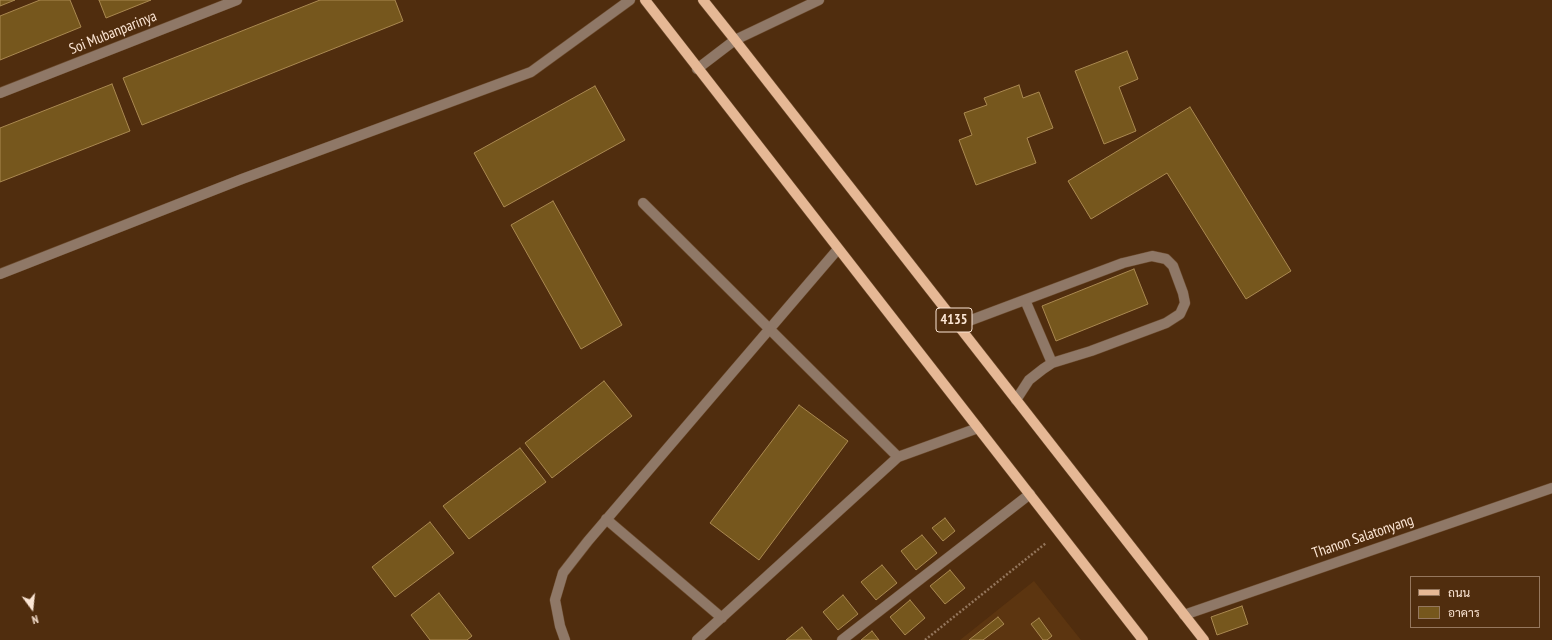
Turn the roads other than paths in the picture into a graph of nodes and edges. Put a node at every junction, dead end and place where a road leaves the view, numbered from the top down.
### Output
1 (237, 0) edge
2 (630, 0) edge
3 (645, 0) edge
4 (702, 0) edge
5 (819, 0) edge
6 (735, 40) junction
7 (697, 68) junction
8 (0, 94) edge
9 (643, 203) dead end
10 (838, 249) junction
11 (0, 274) edge
12 (1025, 300) junction
13 (958, 325) junction
14 (769, 329) junction
15 (1052, 363) junction
16 (1016, 400) junction
17 (978, 428) junction
18 (898, 458) junction
19 (1552, 488) edge
20 (1030, 494) junction
21 (606, 519) junction
22 (1184, 615) junction
23 (722, 618) junction
24 (565, 640) edge
25 (697, 640) edge
26 (842, 640) edge
27 (1143, 640) edge
28 (1204, 640) edge

1 - 8 street, Soi Mubanparinya
2 - 11 street
3 - 7 main road
4 - 6 main road, 4135
5 - 6 street
6 - 7 street
6 - 13 main road, 4135
7 - 10 main road
9 - 14 street
10 - 14 street
10 - 17 main road
12 - 13 street
12 - 15 street
12 - 15 street
13 - 16 main road, 4135
14 - 18 street
14 - 21 street
15 - 16 street
16 - 22 main road, 4135
17 - 18 street
17 - 20 main road
18 - 23 street
19 - 22 street, Thanon Salatonyang
20 - 26 street
20 - 27 main road
21 - 23 street
21 - 24 street
22 - 28 main road, 4135
23 - 25 street

